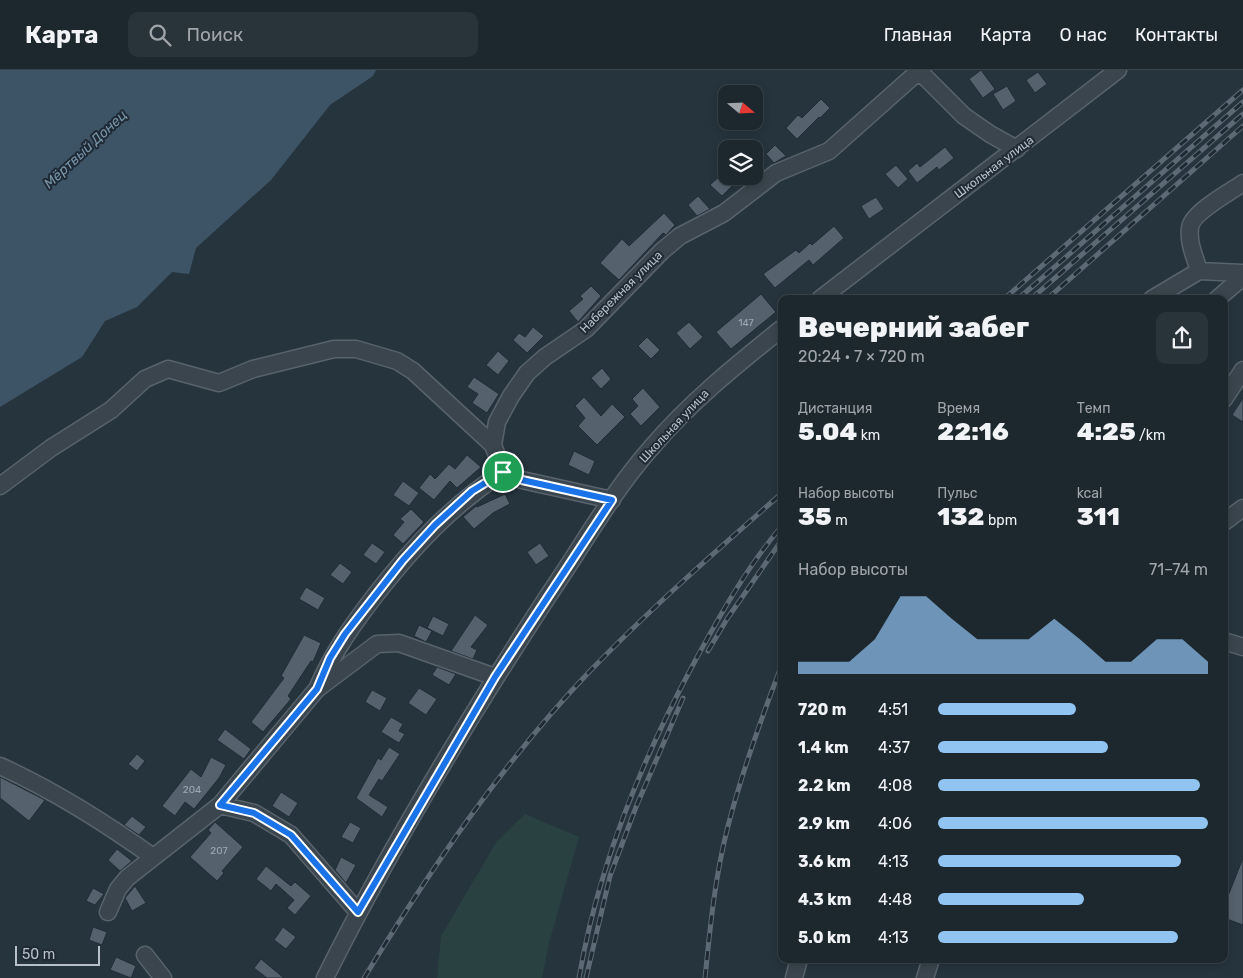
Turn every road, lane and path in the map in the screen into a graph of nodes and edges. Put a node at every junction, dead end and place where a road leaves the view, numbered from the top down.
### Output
1 (1118, 70) edge
2 (918, 71) edge
3 (1017, 149) junction
4 (1243, 183) edge
5 (1199, 271) junction
6 (1243, 273) edge
7 (1243, 277) edge
8 (825, 295) edge
9 (1159, 295) edge
10 (1222, 295) edge
11 (778, 331) edge
12 (1243, 370) edge
13 (1228, 393) edge
14 (493, 445) junction
15 (503, 472) junction
16 (0, 486) edge
17 (612, 500) junction
18 (1243, 508) edge
19 (1228, 519) edge
20 (1228, 642) edge
21 (1243, 647) edge
22 (495, 677) junction
23 (317, 689) junction
24 (0, 766) edge
25 (220, 805) junction
26 (153, 857) junction
27 (108, 912) dead end
28 (358, 912) junction
29 (145, 955) dead end
30 (798, 963) edge
31 (930, 963) edge
32 (163, 978) edge
33 (326, 978) edge
34 (794, 978) edge
35 (925, 978) edge

1 - 3 street, Школьная улица
2 - 3 street, Набережная улица
2 - 14 street, Набережная улица
3 - 8 street, Школьная улица
4 - 5 street
5 - 6 street
5 - 9 street
7 - 10 street
11 - 17 street, Школьная улица
12 - 13 street
14 - 15 street
14 - 16 street
15 - 17 street
15 - 23 street
17 - 22 street, Школьная улица
18 - 19 street
20 - 21 street
22 - 23 street
22 - 28 street, Школьная улица
23 - 25 street
24 - 26 street
25 - 26 street
25 - 28 street
26 - 27 street
28 - 33 street, Школьная улица
29 - 32 street
30 - 34 street
31 - 35 street

